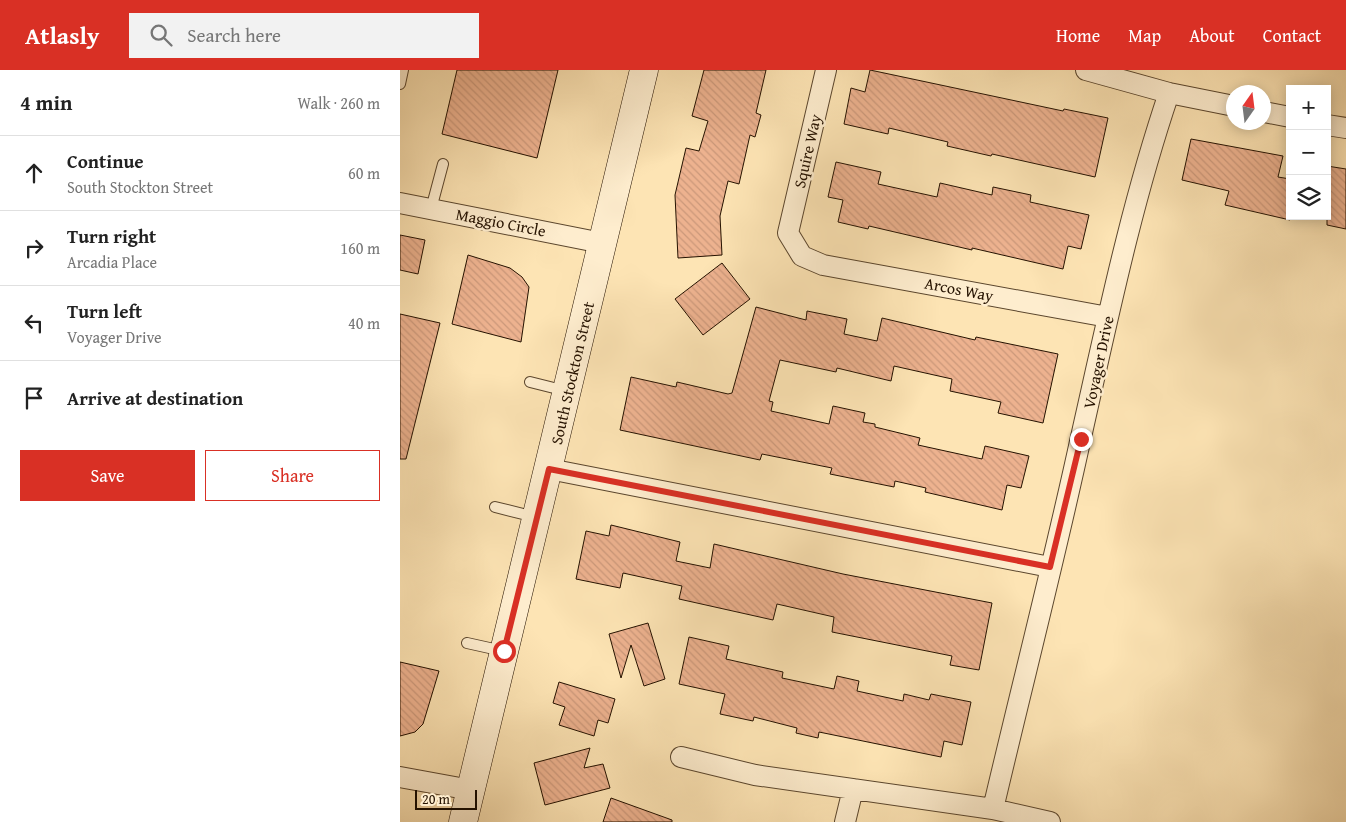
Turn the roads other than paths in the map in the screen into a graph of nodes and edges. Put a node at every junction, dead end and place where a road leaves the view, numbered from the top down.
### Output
1 (403, 70) edge
2 (644, 70) edge
3 (826, 70) edge
4 (1086, 70) edge
5 (400, 84) edge
6 (1169, 93) junction
7 (1226, 104) edge
8 (1271, 113) edge
9 (1286, 116) edge
10 (1331, 125) edge
11 (1346, 128) edge
12 (443, 164) dead end
13 (400, 203) edge
14 (431, 209) junction
15 (602, 243) junction
16 (810, 260) joint
17 (1108, 317) junction
18 (530, 382) dead end
19 (567, 391) junction
20 (549, 469) junction
21 (495, 507) dead end
22 (537, 518) junction
23 (1050, 567) junction
24 (467, 643) dead end
25 (504, 651) junction
26 (681, 757) dead end
27 (400, 776) edge
28 (853, 789) junction
29 (471, 790) junction
30 (992, 809) junction
31 (463, 822) edge
32 (845, 822) edge
33 (1050, 822) edge

1 - 5 lane
2 - 15 street, South Stockton Street
3 - 16 street, Squire Way
4 - 6 street
6 - 7 street
6 - 17 street, Voyager Drive
8 - 9 street
10 - 11 street
12 - 14 lane
13 - 14 street, Maggio Circle
14 - 15 street, Maggio Circle
15 - 19 street, South Stockton Street
16 - 17 street, Arcos Way
17 - 23 street, Voyager Drive
18 - 19 lane
19 - 20 street, South Stockton Street
20 - 22 street, South Stockton Street
20 - 23 street
21 - 22 lane
22 - 25 street, South Stockton Street
23 - 30 street, Voyager Drive
24 - 25 lane
25 - 29 street, South Stockton Street
26 - 28 street
27 - 29 street
28 - 30 street
28 - 32 street
29 - 31 street, South Stockton Street
30 - 33 street

